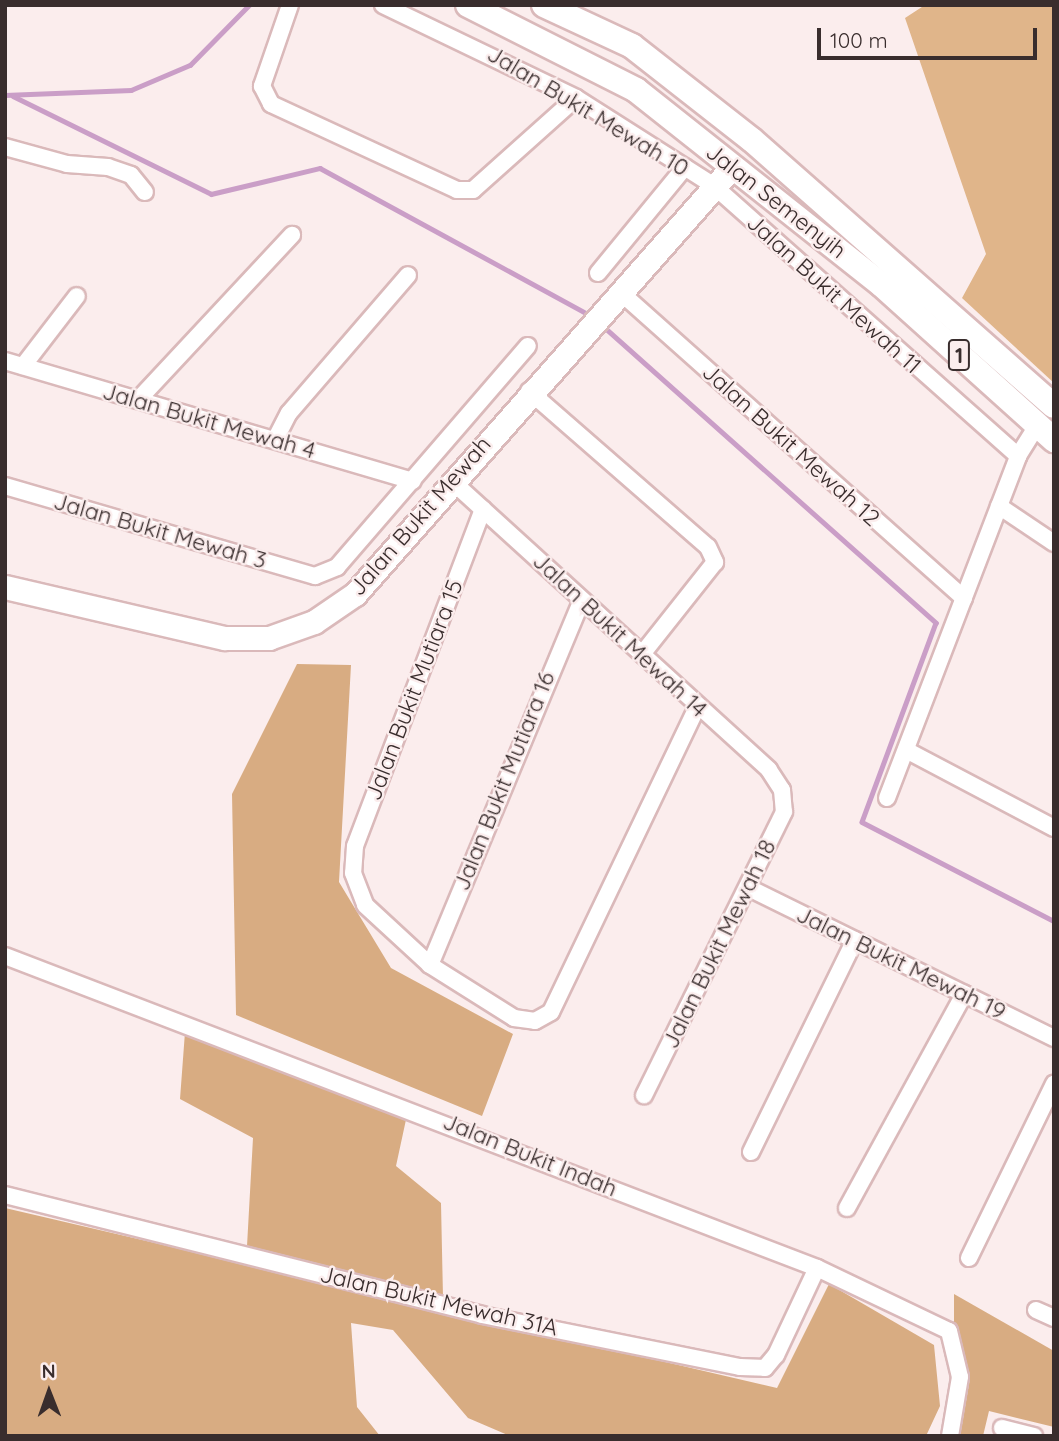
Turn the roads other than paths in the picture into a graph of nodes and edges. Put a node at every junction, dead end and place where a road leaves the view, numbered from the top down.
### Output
1 (290, 5) edge
2 (383, 5) edge
3 (468, 5) edge
4 (512, 5) edge
5 (544, 5) edge
6 (567, 5) edge
7 (590, 26) junction
8 (588, 62) junction
9 (576, 98) junction
10 (713, 111) junction
11 (5, 147) edge
12 (685, 167) junction
13 (732, 167) junction
14 (715, 186) junction
15 (145, 192) dead end
16 (829, 204) junction
17 (292, 234) dead end
18 (598, 273) dead end
19 (408, 275) dead end
20 (77, 296) dead end
21 (613, 298) junction
22 (528, 346) dead end
23 (5, 361) edge
24 (23, 366) junction
25 (529, 391) junction
26 (138, 400) junction
27 (1054, 406) edge
28 (467, 422) junction
29 (1045, 432) edge
30 (487, 439) junction
31 (275, 440) junction
32 (1018, 456) junction
33 (413, 481) junction
34 (454, 483) junction
35 (5, 486) edge
36 (999, 506) junction
37 (483, 509) junction
38 (1054, 543) edge
39 (5, 587) edge
40 (964, 598) junction
41 (582, 600) junction
42 (642, 654) junction
43 (696, 707) junction
44 (906, 750) junction
45 (782, 790) joint
46 (887, 798) dead end
47 (1054, 828) edge
48 (749, 888) junction
49 (855, 940) junction
50 (5, 956) edge
51 (430, 965) junction
52 (964, 994) junction
53 (1054, 1038) edge
54 (1054, 1084) edge
55 (643, 1095) dead end
56 (751, 1152) dead end
57 (5, 1195) edge
58 (847, 1208) dead end
59 (970, 1258) dead end
60 (817, 1268) junction
61 (1036, 1310) dead end
62 (1054, 1318) edge
63 (1002, 1428) dead end
64 (950, 1436) edge
65 (1034, 1436) edge

1 - 9 street
2 - 9 street, Jalan Bukit Mewah 10
3 - 8 main road, Jalan Semenyih / 1
4 - 8 main road
5 - 7 main road, Jalan Semenyih / 1
6 - 7 main road
7 - 10 main road, Jalan Semenyih / 1
8 - 13 main road, Jalan Semenyih / 1
9 - 12 street, Jalan Bukit Mewah 10
10 - 13 main road
10 - 16 main road, Jalan Semenyih / 1
11 - 15 street
12 - 14 street, Jalan Bukit Mewah 10
12 - 18 street
13 - 14 street, Jalan Bukit Mewah
13 - 16 main road
13 - 29 main road, Jalan Semenyih / 1
14 - 21 street, Jalan Bukit Mewah
14 - 32 street, Jalan Bukit Mewah 11
16 - 27 main road, Jalan Semenyih / 1
17 - 26 street
19 - 31 street
20 - 24 street
21 - 25 street, Jalan Bukit Mewah
21 - 40 street, Jalan Bukit Mewah 12
22 - 28 street
23 - 24 street, Jalan Bukit Mewah 4
24 - 26 street, Jalan Bukit Mewah 4
25 - 30 street, Jalan Bukit Mewah
25 - 42 street
26 - 31 street, Jalan Bukit Mewah 4
28 - 30 street
28 - 33 street
29 - 32 street
30 - 34 street, Jalan Bukit Mewah
31 - 33 street, Jalan Bukit Mewah 4
32 - 36 street
33 - 35 street, Jalan Bukit Mewah 3
34 - 37 street, Jalan Bukit Mewah 14
34 - 39 street, Jalan Bukit Mewah
36 - 38 street
36 - 40 street
37 - 41 street, Jalan Bukit Mewah 14
37 - 51 street, Jalan Bukit Mutiara 15
40 - 44 street
41 - 42 street, Jalan Bukit Mewah 14
41 - 51 street, Jalan Bukit Mutiara 16
42 - 43 street, Jalan Bukit Mewah 14
43 - 45 street, Jalan Bukit Mewah 14
43 - 51 street
44 - 46 street
44 - 47 street
45 - 48 street, Jalan Bukit Mewah 18
48 - 49 street, Jalan Bukit Mewah 19
48 - 55 street, Jalan Bukit Mewah 18
49 - 52 street, Jalan Bukit Mewah 19
49 - 56 street
50 - 60 street, Jalan Bukit Indah
52 - 53 street, Jalan Bukit Mewah 19
52 - 58 street
54 - 59 street
57 - 60 street, Jalan Bukit Mewah 31A
60 - 64 street, Jalan Bukit Indah
61 - 62 street
63 - 65 street

